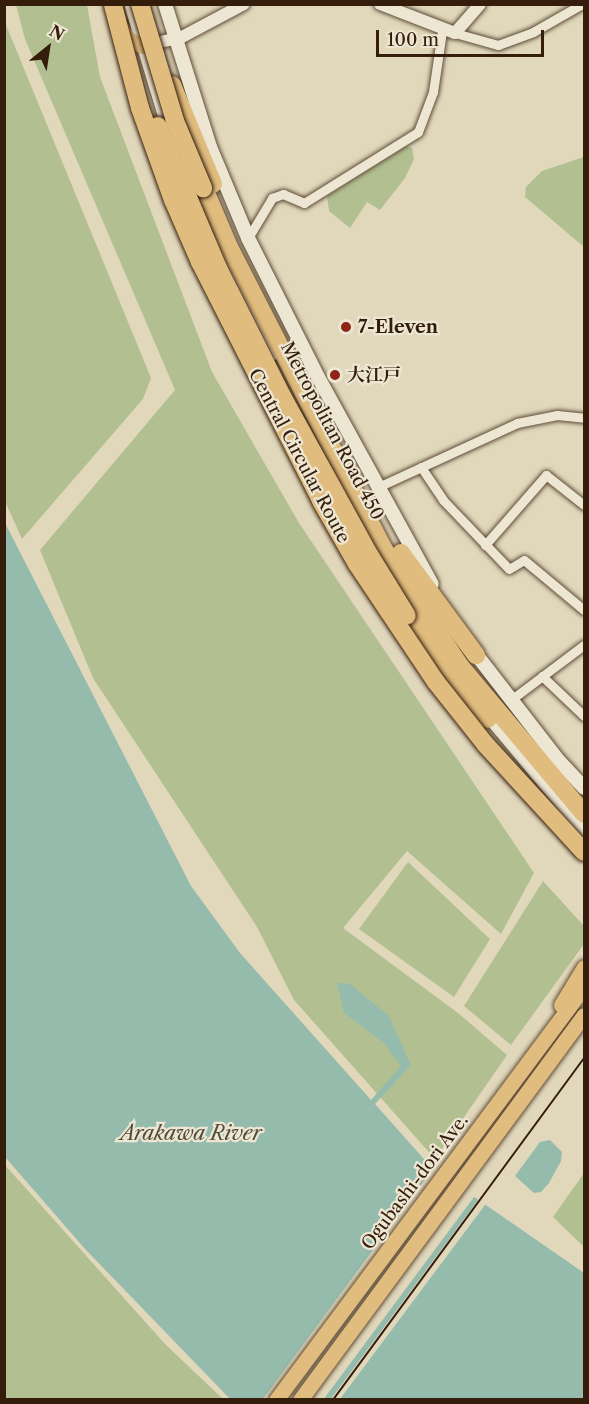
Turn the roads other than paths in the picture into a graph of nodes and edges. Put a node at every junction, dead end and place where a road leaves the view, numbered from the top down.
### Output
1 (112, 4) edge
2 (122, 4) edge
3 (131, 4) edge
4 (140, 4) edge
5 (150, 4) edge
6 (165, 4) edge
7 (244, 4) edge
8 (380, 4) edge
9 (480, 4) edge
10 (582, 4) edge
11 (449, 32) junction
12 (173, 40) junction
13 (142, 46) junction
14 (165, 66) junction
15 (203, 188) junction
16 (248, 237) junction
17 (289, 391) junction
18 (585, 418) edge
19 (421, 467) junction
20 (378, 486) junction
21 (585, 505) edge
22 (486, 545) junction
23 (585, 610) edge
24 (585, 645) edge
25 (476, 655) junction
26 (542, 676) junction
27 (453, 680) junction
28 (512, 699) junction
29 (585, 716) edge
30 (473, 718) junction
31 (496, 727) junction
32 (585, 788) edge
33 (585, 814) edge
34 (585, 830) edge
35 (585, 854) edge
36 (585, 967) edge
37 (585, 987) edge
38 (585, 1015) edge
39 (585, 1030) edge
40 (532, 1058) junction
41 (546, 1070) junction
42 (276, 1400) edge
43 (300, 1400) edge

1 - 13 main road
1 - 35 highway, Central Circular Route, bridge
2 - 27 highway, bridge
3 - 13 main road, Metropolitan Road 450
4 - 15 highway, Central Circular Route, bridge
5 - 14 highway
6 - 12 main road, Metropolitan Road 450
7 - 12 street
8 - 11 street
9 - 11 street
10 - 11 street
11 - 16 street
12 - 13 street
12 - 16 main road, Metropolitan Road 450
13 - 17 main road, Metropolitan Road 450
14 - 15 highway, Central Circular Route, bridge
14 - 25 highway
15 - 33 highway, Central Circular Route
16 - 20 main road, Metropolitan Road 450
17 - 30 main road
17 - 31 main road, Metropolitan Road 450
18 - 19 street
19 - 20 street
19 - 22 street
20 - 25 main road, Metropolitan Road 450
21 - 22 street
22 - 23 street
24 - 26 street
25 - 28 main road, Metropolitan Road 450
26 - 28 street
26 - 29 street
27 - 30 highway
27 - 31 highway
28 - 32 main road, Metropolitan Road 450
30 - 35 main road
31 - 34 main road, Metropolitan Road 450
36 - 40 main road
37 - 40 main road, Ogubashi-dori Ave.
38 - 41 main road, Ogubashi-dori Ave.
39 - 41 main road
40 - 42 main road, Ogubashi-dori Ave.
41 - 43 main road, Ogubashi-dori Ave.

